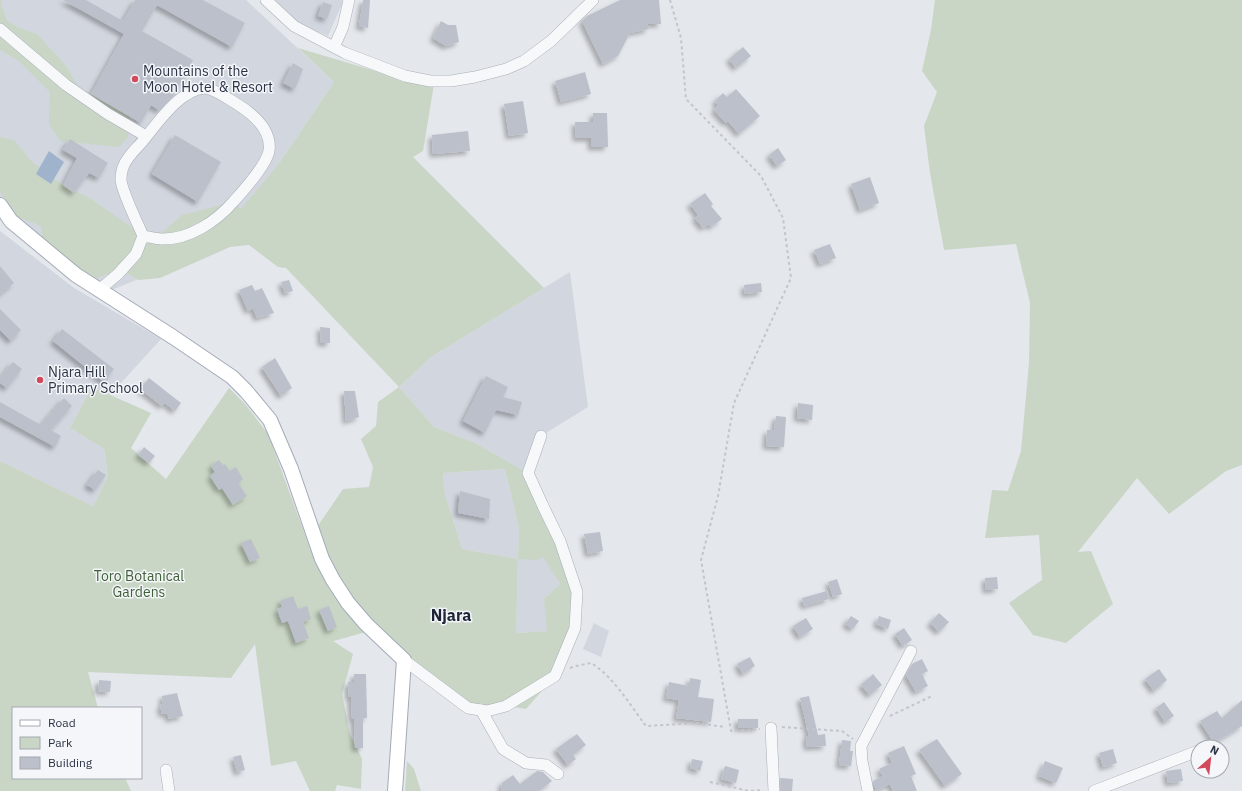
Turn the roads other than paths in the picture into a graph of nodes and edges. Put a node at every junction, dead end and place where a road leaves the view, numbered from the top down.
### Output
1 (266, 0) edge
2 (349, 0) edge
3 (593, 0) edge
4 (0, 29) edge
5 (334, 47) junction
6 (146, 136) junction
7 (0, 205) edge
8 (144, 236) junction
9 (99, 290) junction
10 (541, 436) dead end
11 (911, 651) dead end
12 (404, 660) junction
13 (481, 710) junction
14 (771, 728) road end
15 (1190, 754) edge
16 (166, 770) dead end
17 (558, 774) dead end
18 (774, 790) edge
19 (169, 791) edge
20 (395, 791) edge
21 (868, 791) edge
22 (1094, 791) edge

1 - 5 street
2 - 5 street
3 - 5 street
4 - 6 street
6 - 8 street
6 - 8 street
7 - 9 main road
8 - 9 street
9 - 12 main road
10 - 13 street
11 - 21 street
12 - 13 street
12 - 20 main road
13 - 17 street
14 - 18 street
15 - 22 street
16 - 19 street

